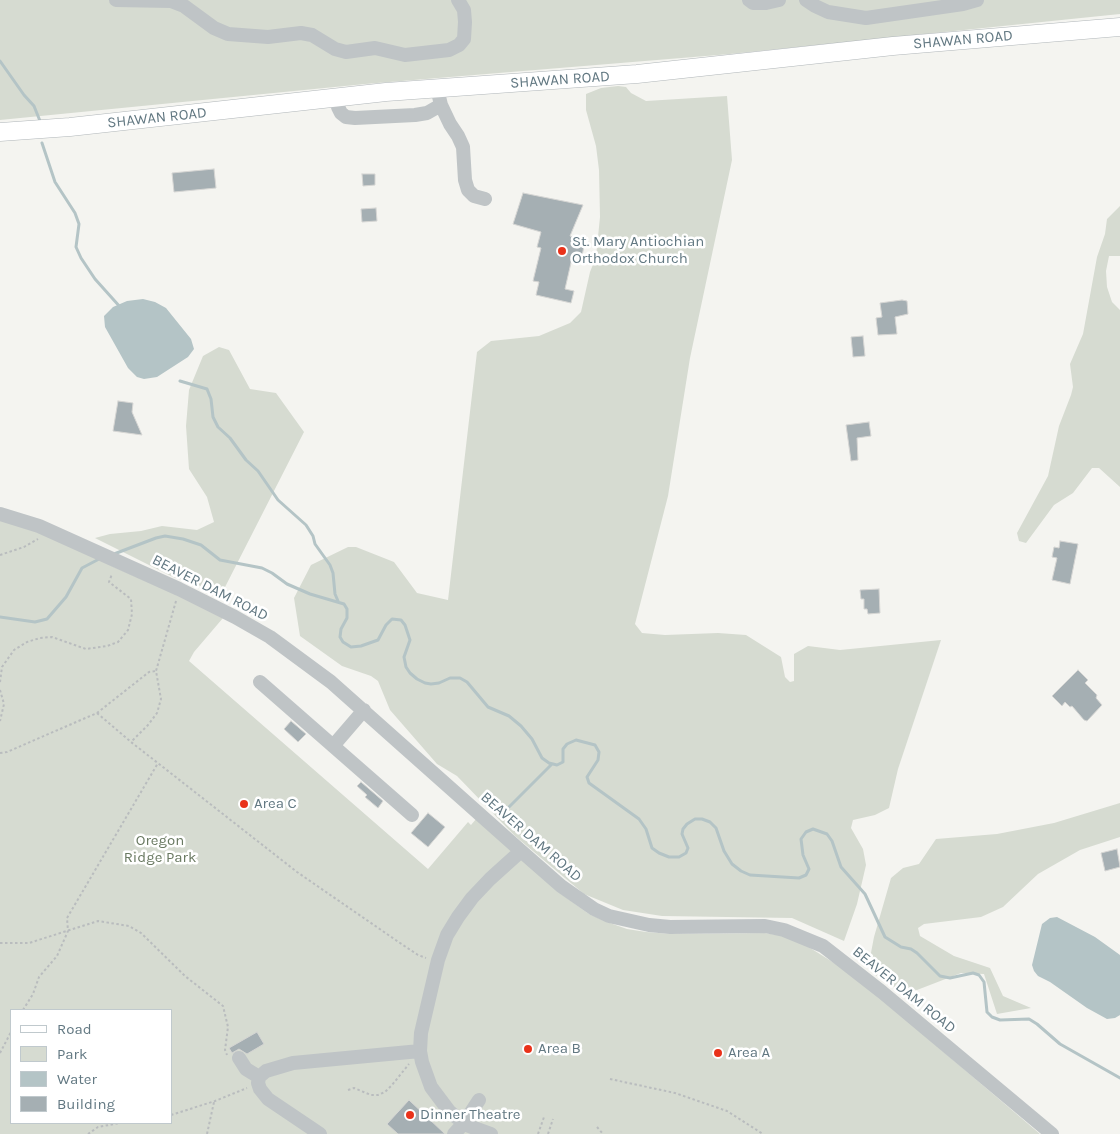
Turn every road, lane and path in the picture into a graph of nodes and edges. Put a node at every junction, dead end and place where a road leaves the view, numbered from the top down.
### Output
1 (116, 0) edge
2 (458, 0) edge
3 (749, 0) edge
4 (779, 0) edge
5 (806, 0) edge
6 (977, 0) edge
7 (1120, 27) edge
8 (437, 88) junction
9 (336, 98) junction
10 (441, 105) junction
11 (0, 132) edge
12 (485, 199) dead end
13 (0, 514) edge
14 (40, 537) dead end
15 (0, 555) edge
16 (119, 562) junction
17 (179, 589) junction
18 (156, 671) junction
19 (0, 682) edge
20 (260, 682) dead end
21 (0, 690) edge
22 (364, 710) junction
23 (97, 713) junction
24 (0, 721) edge
25 (132, 742) junction
26 (333, 746) junction
27 (0, 753) edge
28 (158, 763) junction
29 (412, 815) dead end
30 (521, 851) junction
31 (68, 931) junction
32 (0, 944) edge
33 (438, 960) junction
34 (24, 1009) edge
35 (10, 1034) edge
36 (420, 1051) junction
37 (0, 1053) edge
38 (240, 1060) joint
39 (610, 1079) dead end
40 (258, 1080) junction
41 (348, 1090) dead end
42 (480, 1100) dead end
43 (214, 1101) junction
44 (172, 1115) edge
45 (544, 1117) dead end
46 (553, 1119) dead end
47 (464, 1123) junction
48 (114, 1124) edge
49 (598, 1126) dead end
50 (88, 1134) edge
51 (206, 1134) edge
52 (320, 1134) edge
53 (454, 1134) edge
54 (491, 1134) edge
55 (538, 1134) edge
56 (548, 1134) edge
57 (603, 1134) edge
58 (763, 1134) edge
59 (1052, 1134) edge

1 - 2 street
3 - 4 street
5 - 6 street
7 - 8 main road, SHAWAN ROAD
8 - 9 main road, SHAWAN ROAD
8 - 10 street
9 - 10 street
9 - 11 main road, SHAWAN ROAD
10 - 12 street
13 - 16 street, BEAVER DAM ROAD
14 - 15 path
16 - 17 street, BEAVER DAM ROAD
16 - 19 path
17 - 18 path
17 - 22 street, BEAVER DAM ROAD
18 - 23 path
18 - 25 path
20 - 26 street
21 - 24 path
22 - 26 street
22 - 30 street, BEAVER DAM ROAD
23 - 25 path
23 - 27 path
25 - 28 path
26 - 29 street
28 - 31 path
28 - 33 path
30 - 33 street
30 - 59 street, BEAVER DAM ROAD
31 - 32 path
31 - 34 path
31 - 38 path
33 - 36 street
35 - 37 path
36 - 40 street
36 - 41 path
36 - 47 street
38 - 40 street
39 - 58 path
40 - 43 path
40 - 52 street
42 - 47 street
43 - 44 path
43 - 51 path
45 - 55 path
46 - 56 path
47 - 53 street
47 - 54 street
48 - 50 path
49 - 57 path

